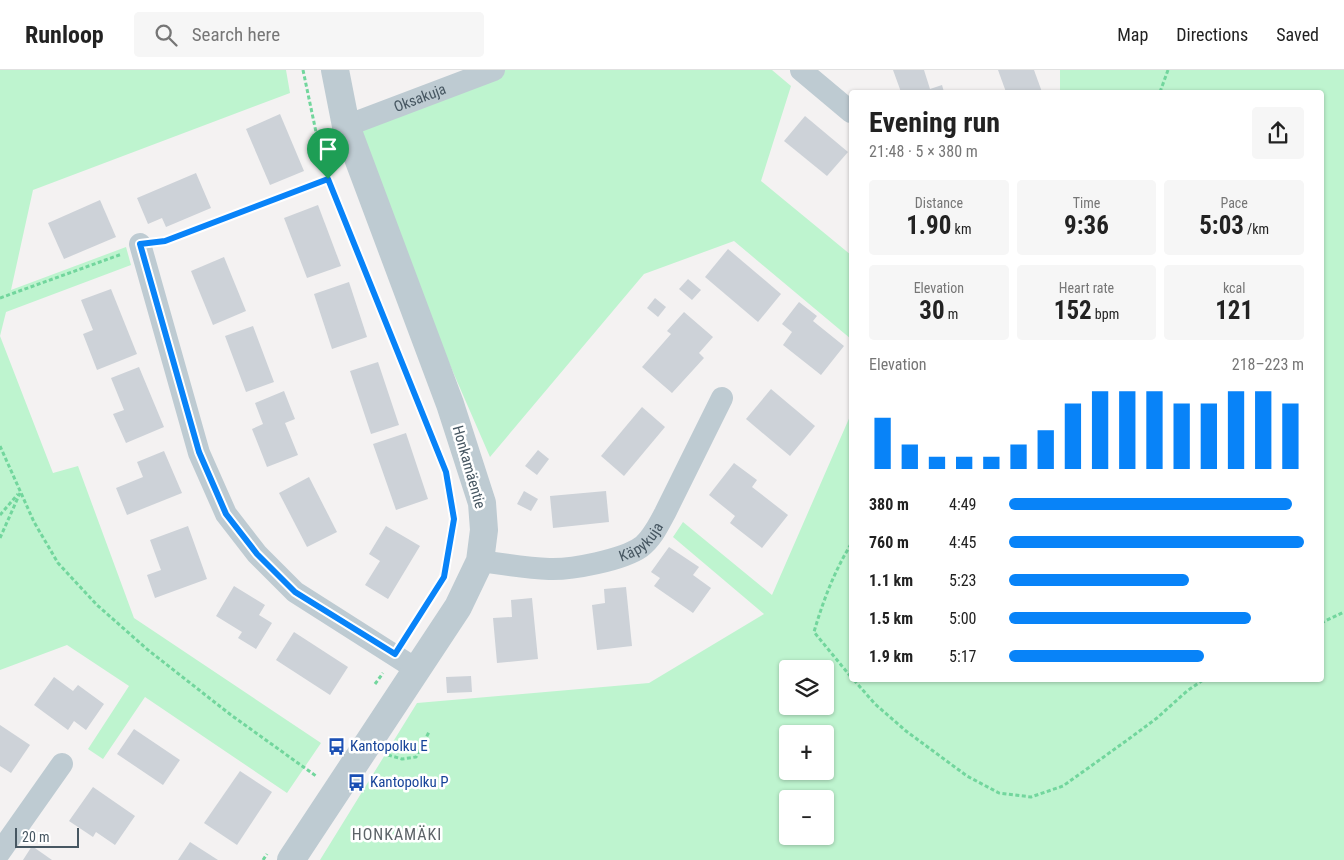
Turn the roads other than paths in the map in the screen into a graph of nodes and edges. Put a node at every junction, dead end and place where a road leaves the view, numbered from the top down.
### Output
1 (335, 70) edge
2 (494, 70) edge
3 (801, 70) edge
4 (849, 110) edge
5 (346, 126) junction
6 (140, 244) road end
7 (722, 398) dead end
8 (480, 561) junction
9 (406, 661) junction
10 (62, 764) dead end
11 (0, 852) edge
12 (279, 856) edge

1 - 5 street, Honkamäentie
2 - 5 street, Oksakuja
3 - 4 street
5 - 8 street, Honkamäentie
6 - 9 street
7 - 8 street, Käpykuja
8 - 9 street, Honkamäentie
9 - 12 street, Honkamäentie
10 - 11 street

